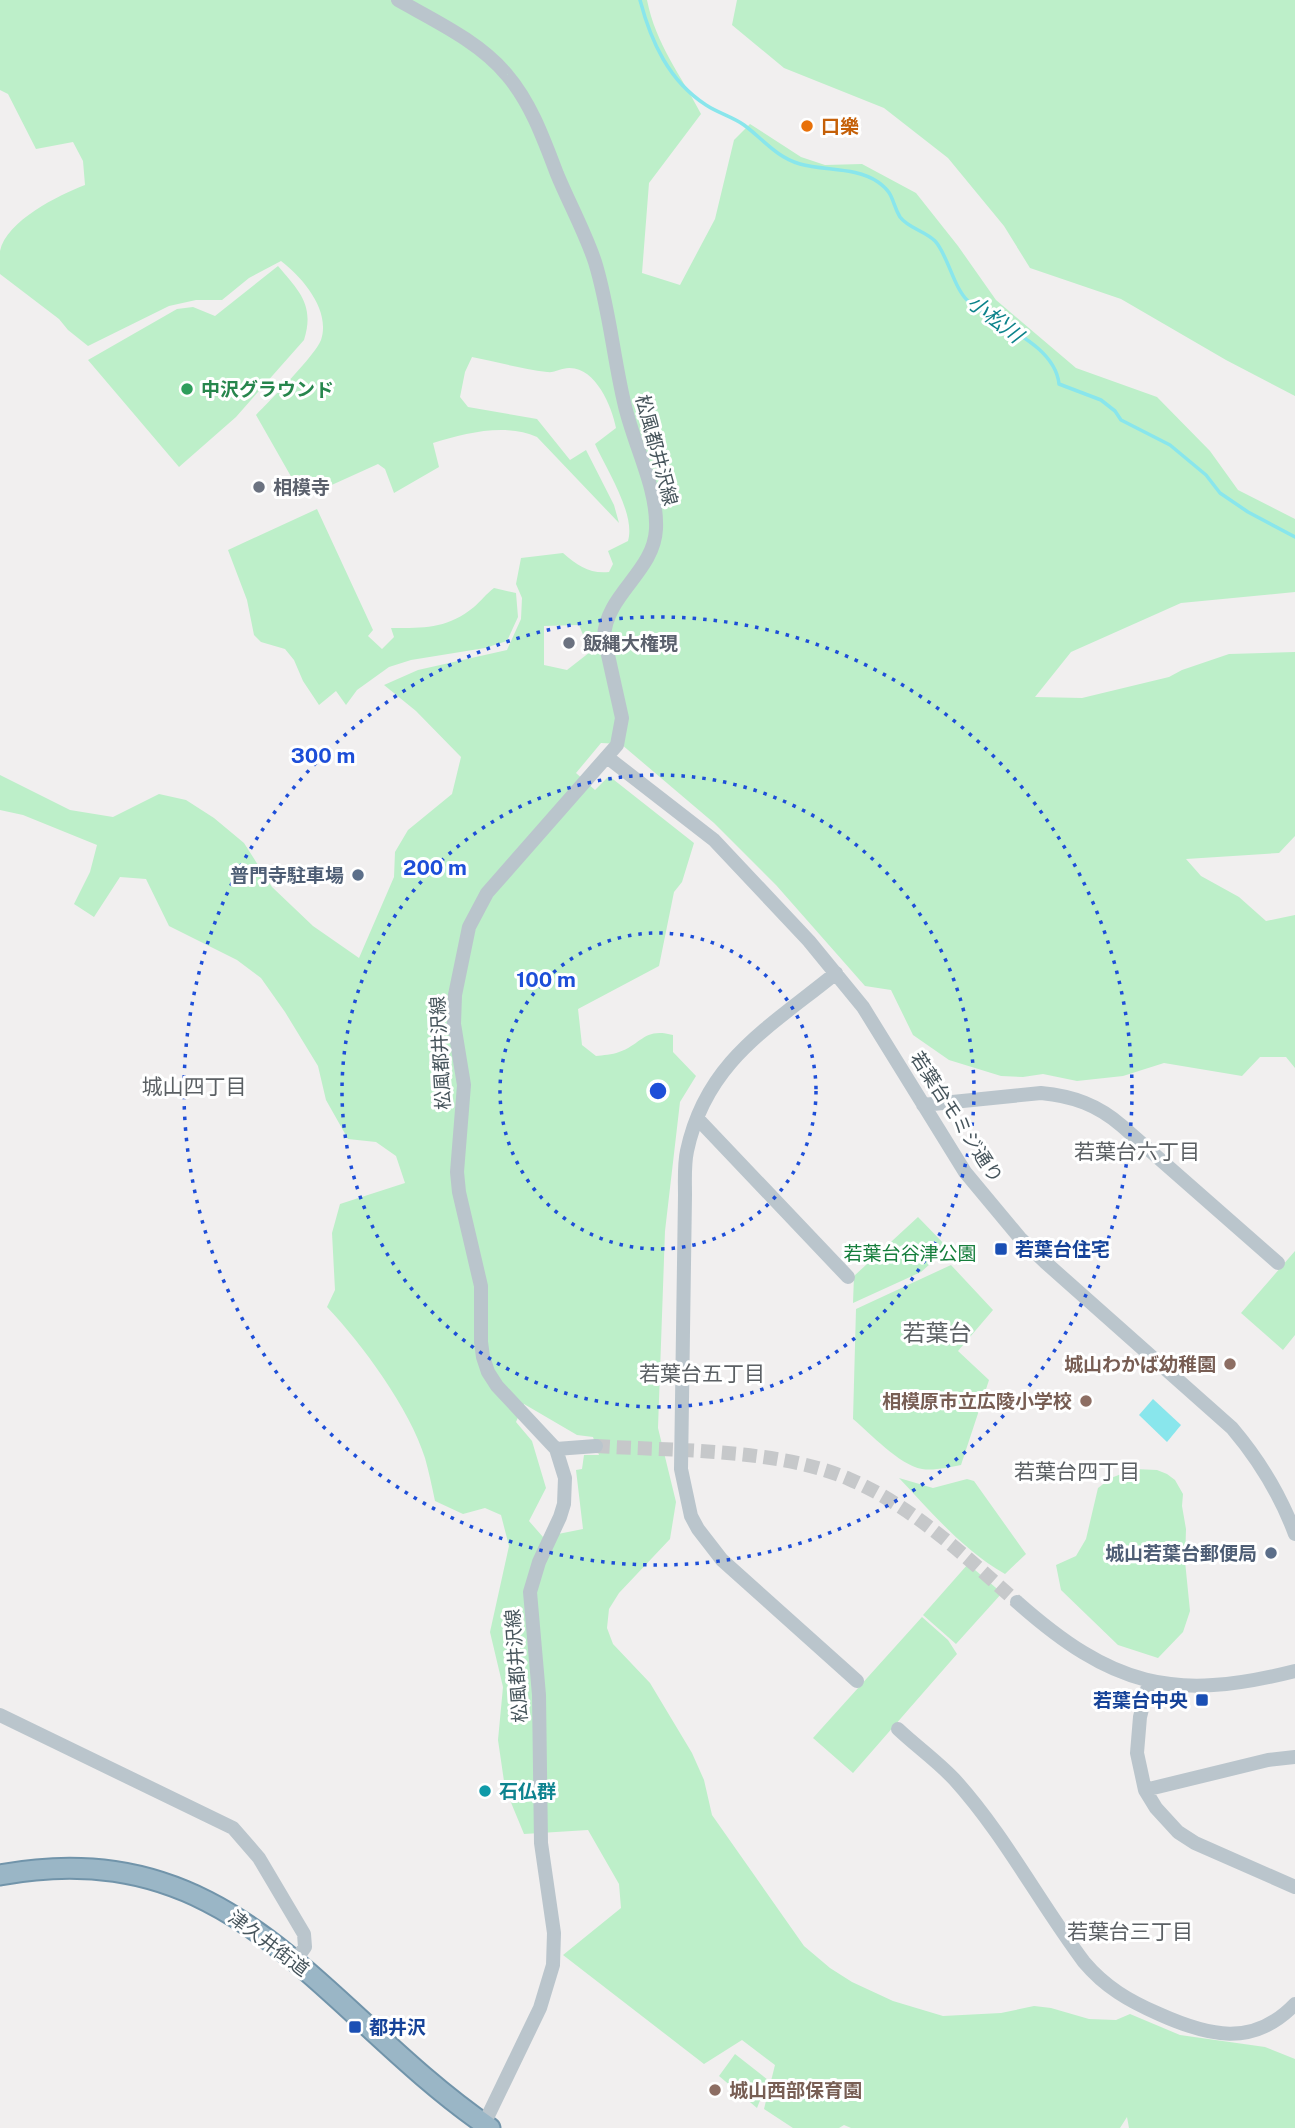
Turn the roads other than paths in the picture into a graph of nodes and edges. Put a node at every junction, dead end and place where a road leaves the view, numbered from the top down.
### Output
1 (398, 0) edge
2 (607, 757) junction
3 (836, 973) junction
4 (923, 1105) junction
5 (697, 1118) junction
6 (1278, 1263) dead end
7 (848, 1277) dead end
8 (596, 1446) tunnel mouth
9 (556, 1449) junction
10 (1295, 1534) edge
11 (1017, 1602) tunnel mouth
12 (1295, 1671) edge
13 (857, 1681) dead end
14 (1149, 1682) junction
15 (0, 1716) edge
16 (898, 1729) dead end
17 (1295, 1757) edge
18 (1145, 1790) junction
19 (0, 1875) edge
20 (1295, 1886) edge
21 (295, 1961) junction
22 (1295, 2004) edge
23 (487, 2126) edge

1 - 2 street, 松風都井沢線
2 - 3 street, 若葉台モミジ通り
2 - 9 street, 松風都井沢線
3 - 4 street, 若葉台モミジ通り
3 - 5 street
4 - 6 street
4 - 10 street, 若葉台モミジ通り
5 - 7 street
5 - 13 street
8 - 9 street
9 - 23 street, 松風都井沢線
11 - 14 street
12 - 14 street
14 - 18 street
15 - 21 street
16 - 22 street
17 - 18 street
18 - 20 street
19 - 21 highway, 津久井街道
21 - 23 highway, 津久井街道

